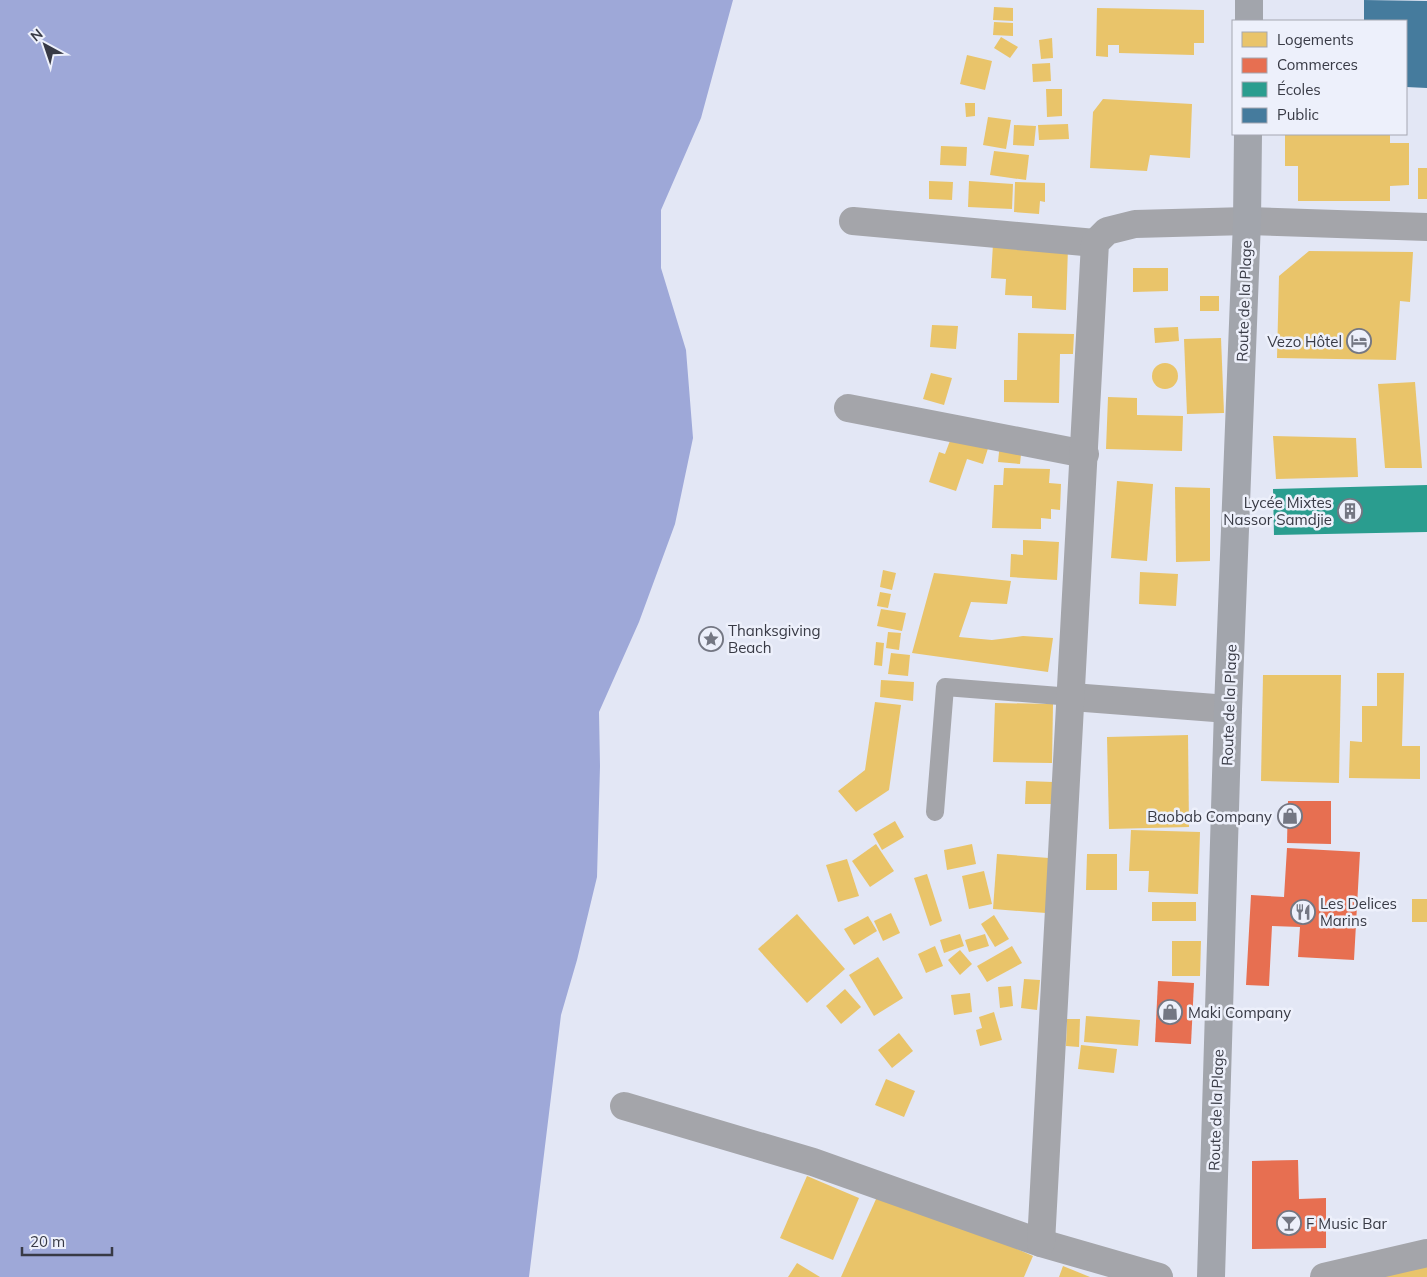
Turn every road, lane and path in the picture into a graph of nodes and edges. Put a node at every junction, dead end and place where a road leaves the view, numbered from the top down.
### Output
1 (1249, 0) edge
2 (1249, 20) edge
3 (1248, 135) edge
4 (853, 221) dead end
5 (1247, 222) junction
6 (1427, 227) edge
7 (1095, 243) junction
8 (848, 408) dead end
9 (1085, 454) junction
10 (1072, 697) junction
11 (1228, 709) junction
12 (935, 812) dead end
13 (624, 1106) dead end
14 (1041, 1244) junction
15 (1427, 1253) edge
16 (1159, 1277) edge
17 (1211, 1277) edge
18 (1324, 1277) edge

1 - 2 main road
3 - 5 main road, Route de la Plage
4 - 7 street
5 - 6 street
5 - 7 street
5 - 11 main road, Route de la Plage
7 - 9 street
8 - 9 street
9 - 10 street
10 - 11 street
10 - 12 lane
10 - 14 street
11 - 17 main road, Route de la Plage
13 - 14 street
14 - 16 street
15 - 18 street

